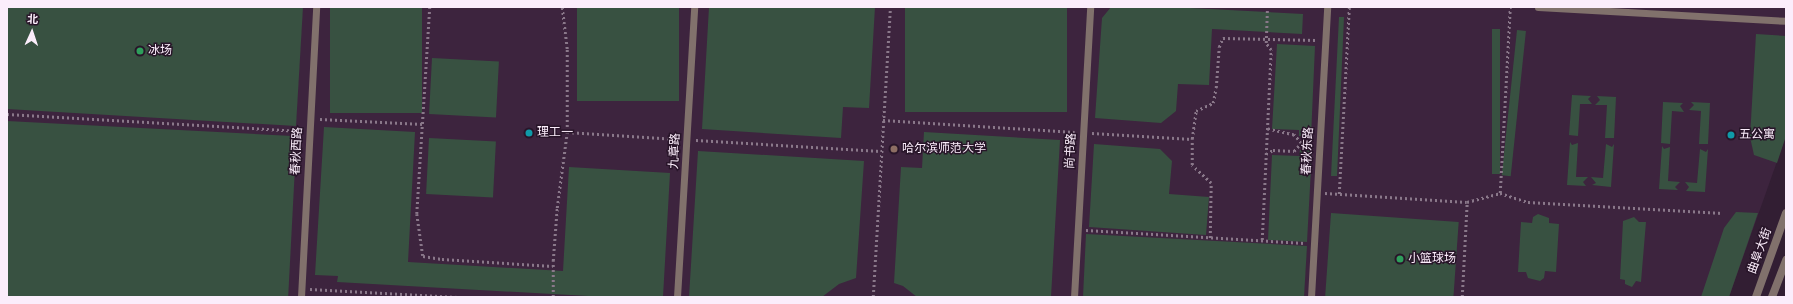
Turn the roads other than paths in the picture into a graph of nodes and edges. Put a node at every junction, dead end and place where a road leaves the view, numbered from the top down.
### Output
1 (316, 7) edge
2 (694, 7) edge
3 (1090, 7) edge
4 (1327, 7) edge
5 (1538, 7) edge
6 (1688, 7) edge
7 (1687, 15) junction
8 (1786, 21) edge
9 (1786, 213) edge
10 (1786, 260) edge
11 (301, 297) edge
12 (678, 297) edge
13 (1074, 297) edge
14 (1311, 297) edge
15 (1756, 297) edge
16 (1772, 297) edge

1 - 11 lane, 春秋西路
2 - 12 lane, 九章路
3 - 13 lane, 尚书路
4 - 14 lane, 春秋东路
5 - 7 lane
6 - 7 lane
7 - 8 lane
9 - 15 street, 曲阜大街
10 - 16 street

